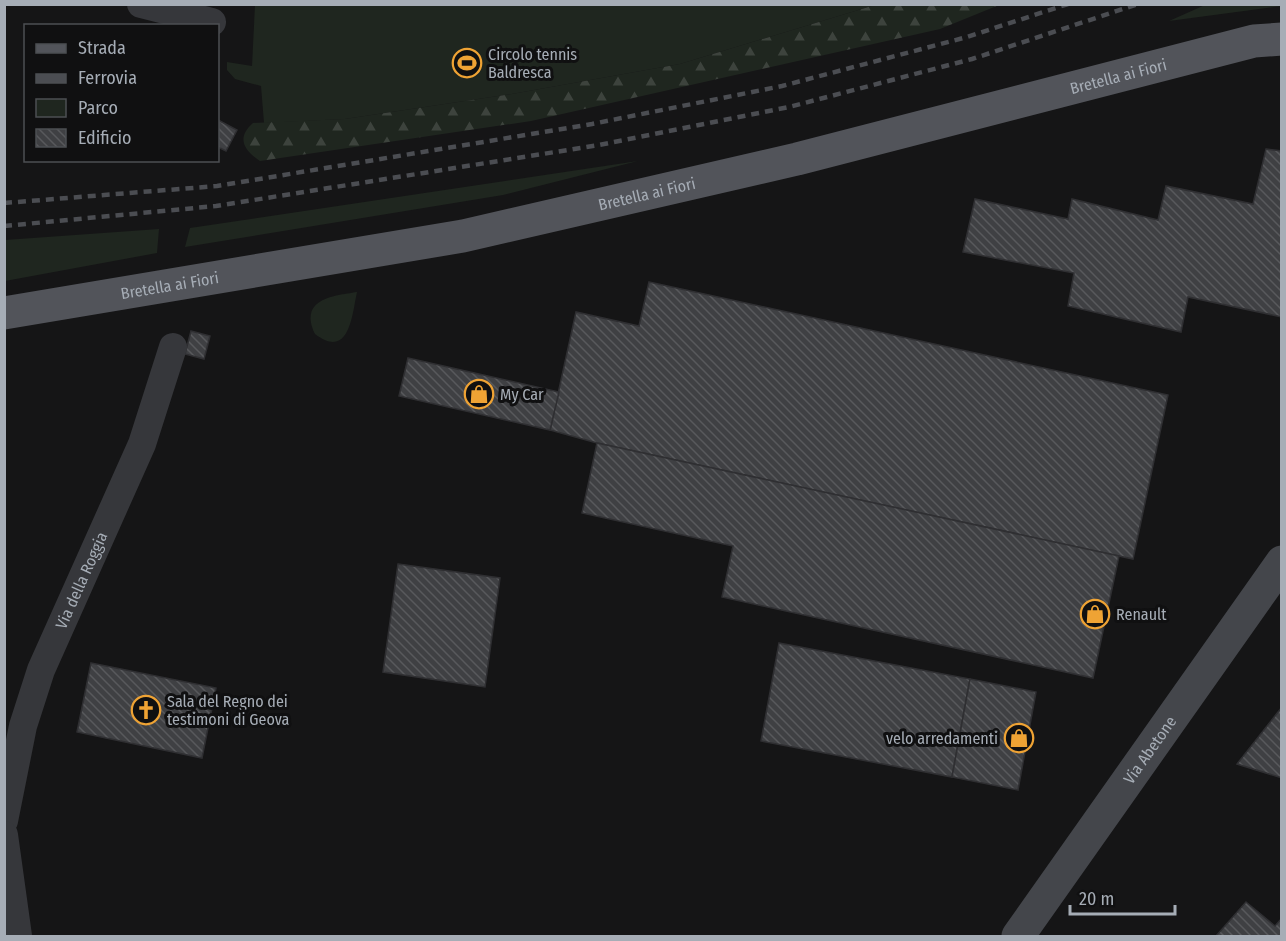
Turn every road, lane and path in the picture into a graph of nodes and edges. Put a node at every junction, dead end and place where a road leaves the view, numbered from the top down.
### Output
1 (141, 4) edge
2 (213, 17) edge
3 (1281, 39) edge
4 (4, 313) edge
5 (173, 347) dead end
6 (1281, 562) edge
7 (4, 821) edge
8 (4, 835) edge
9 (18, 936) edge
10 (1018, 936) edge

1 - 2 street
3 - 4 main road, Bretella ai Fiori
5 - 7 street, Via della Roggia
6 - 10 main road, Via Abetone
8 - 9 street

